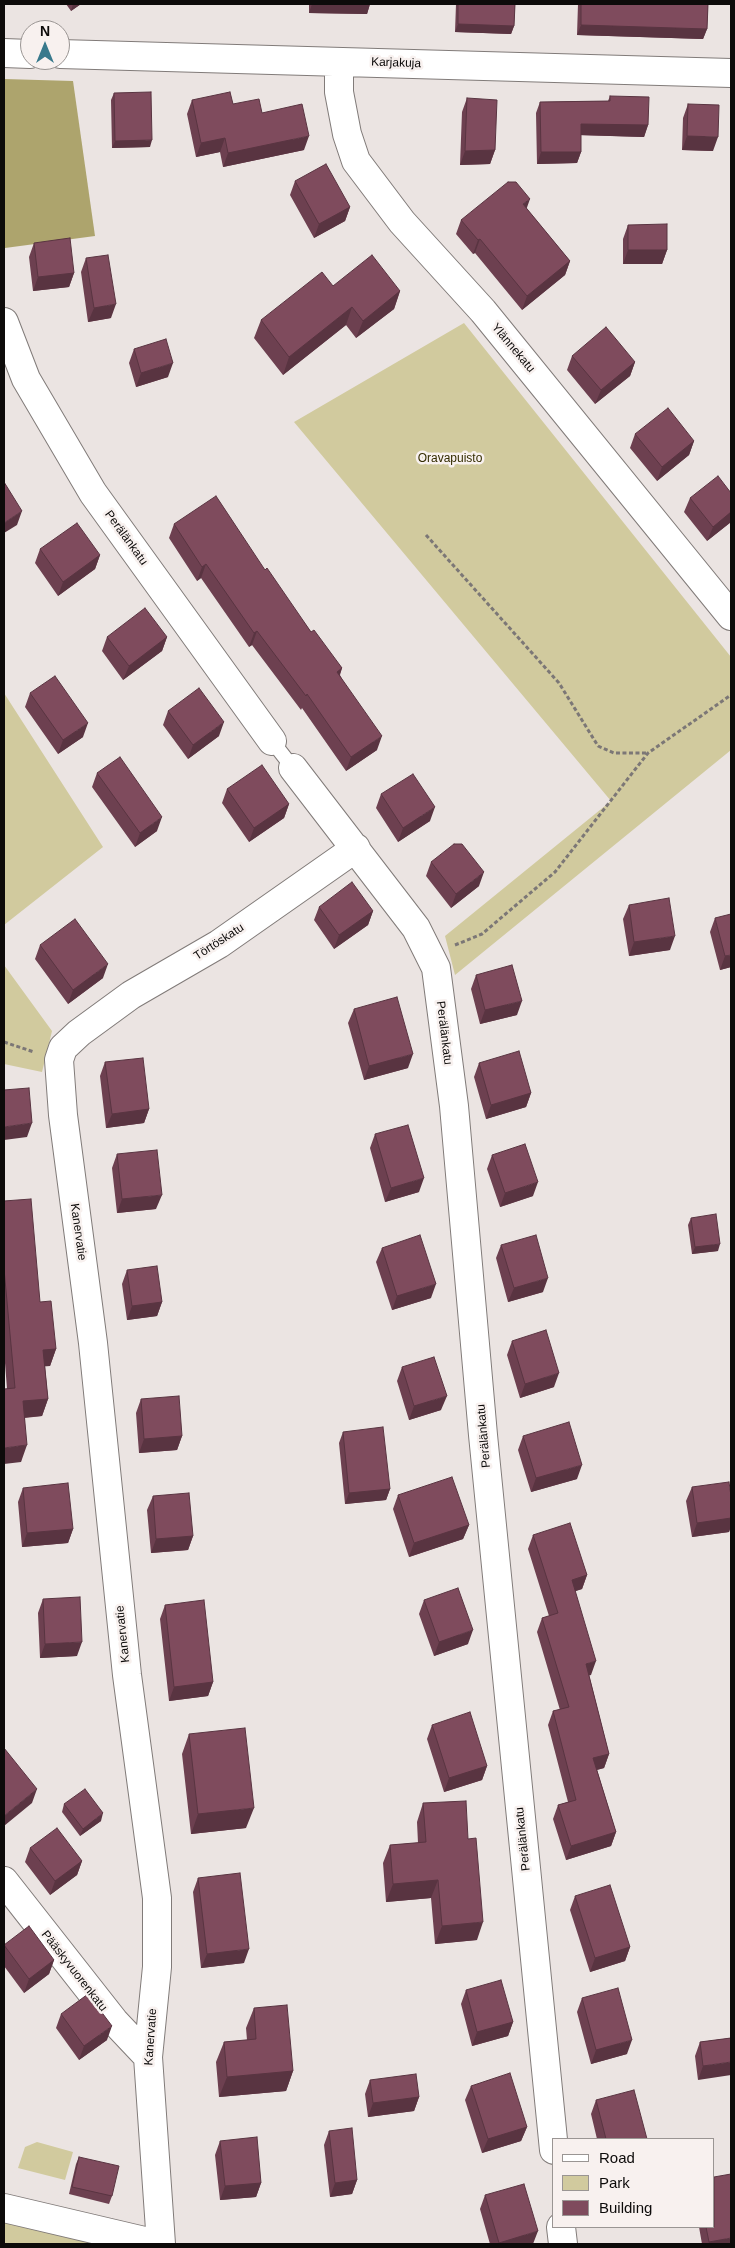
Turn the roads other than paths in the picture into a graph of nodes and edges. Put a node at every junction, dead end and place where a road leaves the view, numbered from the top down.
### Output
1 (4, 53) edge
2 (20, 54) edge
3 (70, 54) edge
4 (339, 62) junction
5 (731, 73) edge
6 (4, 322) edge
7 (731, 616) edge
8 (272, 741) joint
9 (293, 768) joint
10 (356, 848) junction
11 (79, 1032) joint
12 (4, 1881) edge
13 (148, 2058) junction
14 (553, 2138) edge
15 (4, 2208) edge
16 (561, 2228) edge
17 (156, 2244) edge
18 (161, 2244) edge
19 (563, 2244) edge

1 - 2 street
3 - 4 street, Karjakuja
4 - 5 street, Karjakuja
4 - 7 street, Ylännekatu
6 - 8 street, Perälänkatu
8 - 9 lane
9 - 10 street, Perälänkatu
10 - 11 street, Törtöskatu
10 - 14 street, Perälänkatu
11 - 13 street, Kanervatie
12 - 13 street, Pääskyvuorenkatu
13 - 18 street, Kanervatie
15 - 17 street
16 - 19 street

